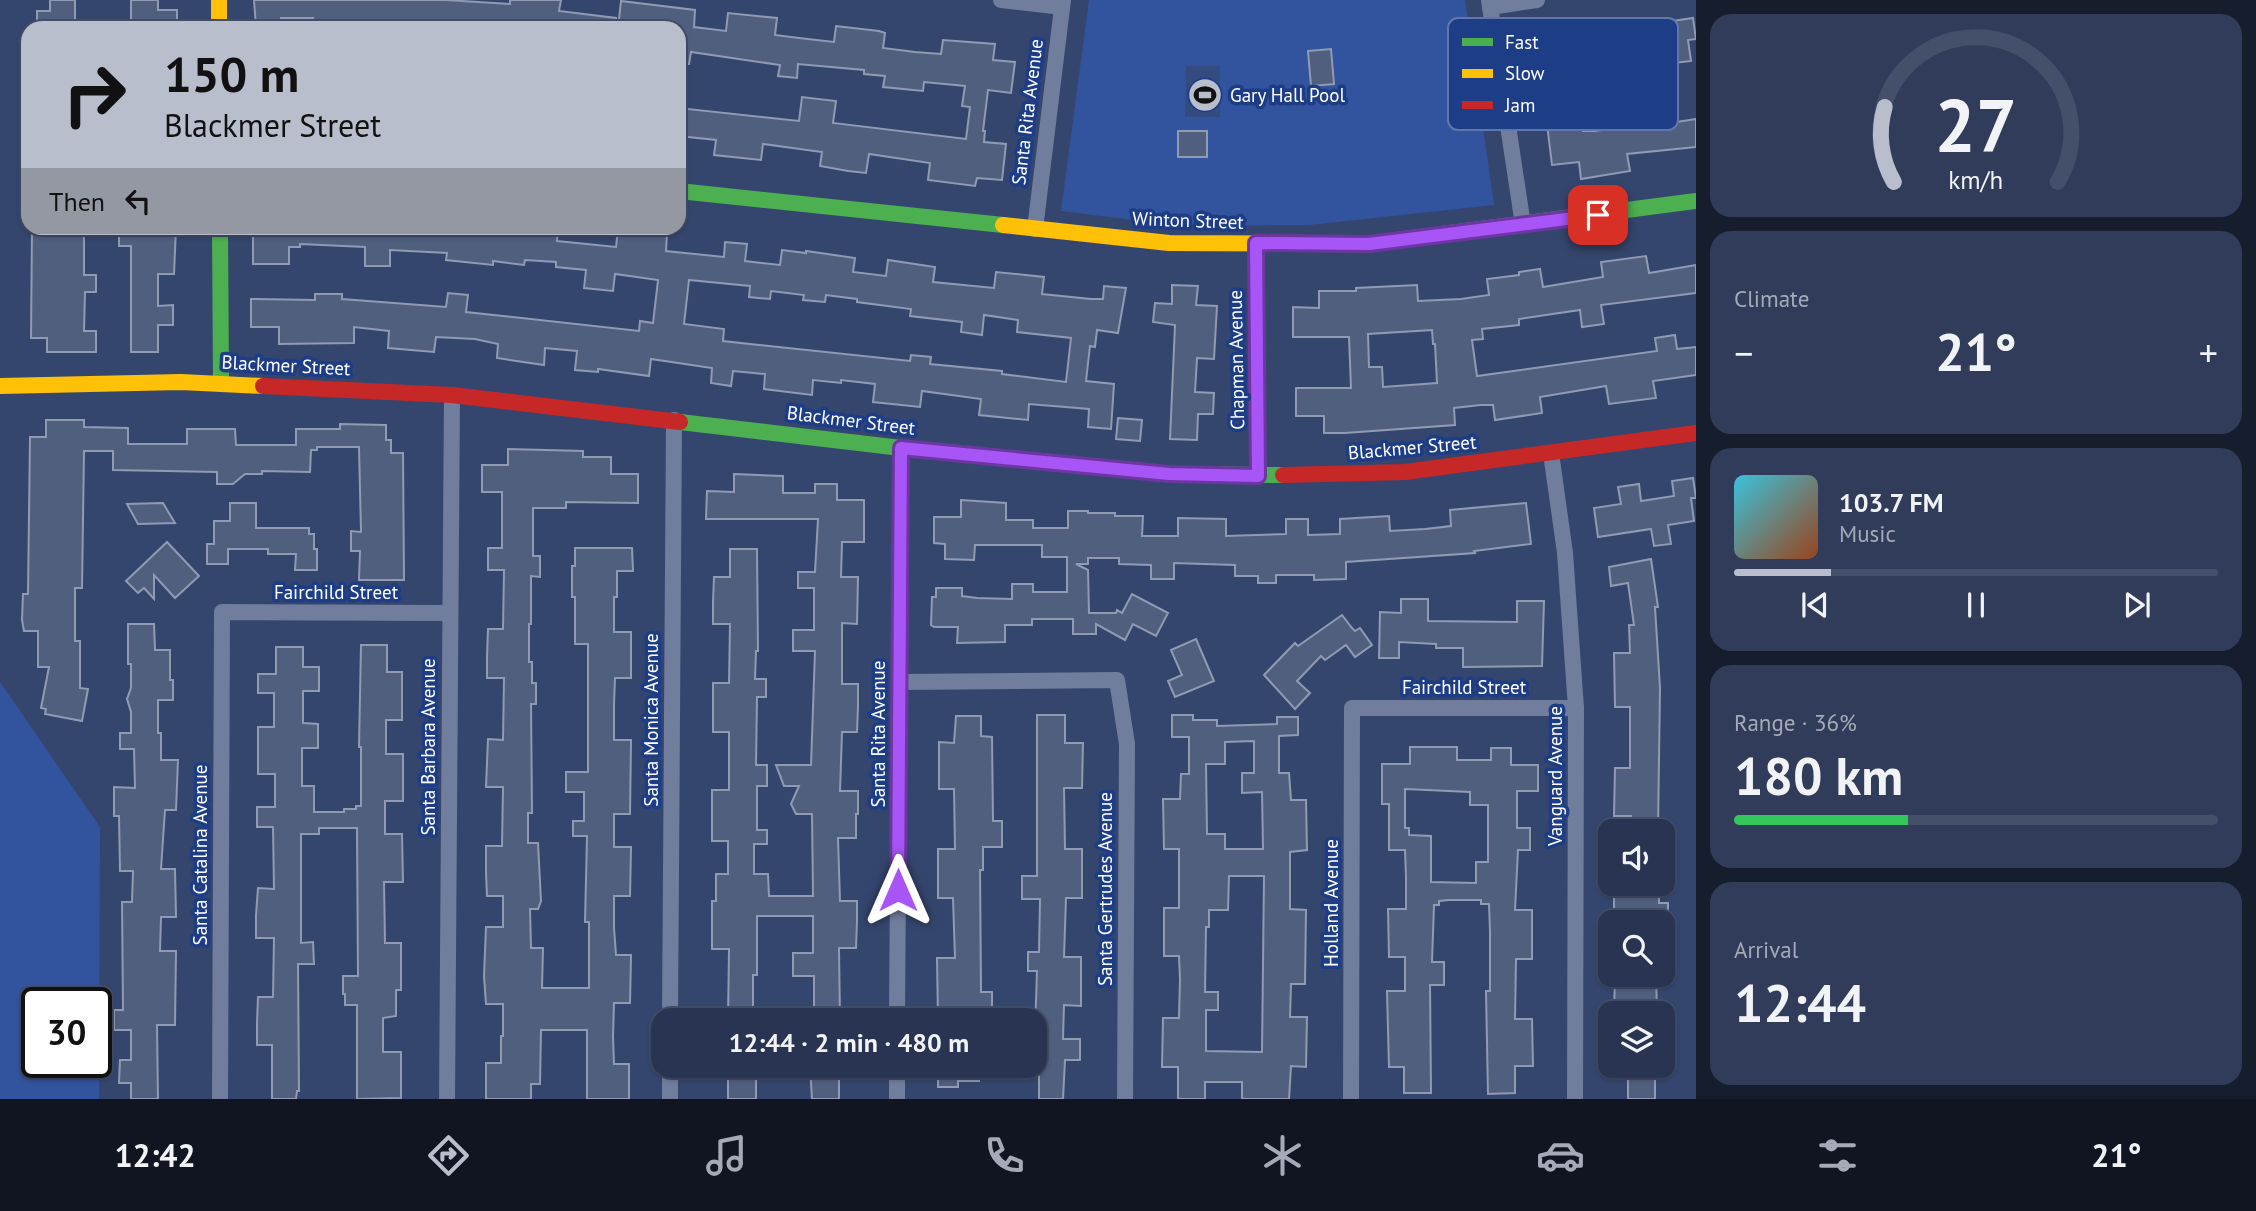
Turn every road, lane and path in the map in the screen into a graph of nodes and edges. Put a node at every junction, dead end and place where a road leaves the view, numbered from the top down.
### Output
1 (219, 0) edge
2 (1001, 0) edge
3 (1537, 0) edge
4 (1063, 3) edge
5 (1489, 4) edge
6 (219, 21) edge
7 (1508, 130) edge
8 (686, 192) edge
9 (1696, 201) edge
10 (1523, 225) junction
11 (1035, 229) junction
12 (219, 235) edge
13 (1256, 243) junction
14 (222, 383) junction
15 (0, 386) edge
16 (452, 395) junction
17 (674, 420) junction
18 (1696, 433) edge
19 (901, 448) junction
20 (1551, 453) junction
21 (1258, 476) junction
22 (222, 612) joint
23 (450, 614) junction
24 (899, 682) junction
25 (1352, 708) joint
26 (1576, 708) junction
27 (670, 1008) edge
28 (897, 1008) edge
29 (670, 1078) edge
30 (897, 1078) edge
31 (220, 1099) edge
32 (447, 1099) edge
33 (670, 1099) edge
34 (897, 1099) edge
35 (1125, 1099) edge
36 (1351, 1099) edge
37 (1575, 1099) edge

1 - 6 street
2 - 4 street
3 - 5 street
4 - 11 street, Santa Rita Avenue
7 - 10 street
8 - 11 street, Winton Street
9 - 10 street, Winton Street
10 - 13 street, Winton Street
11 - 13 street, Winton Street
12 - 14 street
13 - 21 street, Chapman Avenue
14 - 15 street, Blackmer Street
14 - 16 street, Blackmer Street
16 - 17 street, Blackmer Street
16 - 23 street, Santa Barbara Avenue
17 - 19 street, Blackmer Street
17 - 27 street, Santa Monica Avenue
18 - 20 street, Blackmer Street
19 - 21 street, Blackmer Street
19 - 24 street, Santa Rita Avenue
20 - 21 street, Blackmer Street
20 - 26 street, Vanguard Avenue
22 - 23 street, Fairchild Street
22 - 31 street, Santa Catalina Avenue
23 - 32 street, Santa Barbara Avenue
24 - 28 street, Santa Rita Avenue
24 - 35 street, Santa Gertrudes Avenue
25 - 26 street, Fairchild Street
25 - 36 street, Holland Avenue
26 - 37 street, Vanguard Avenue
29 - 33 street
30 - 34 street

